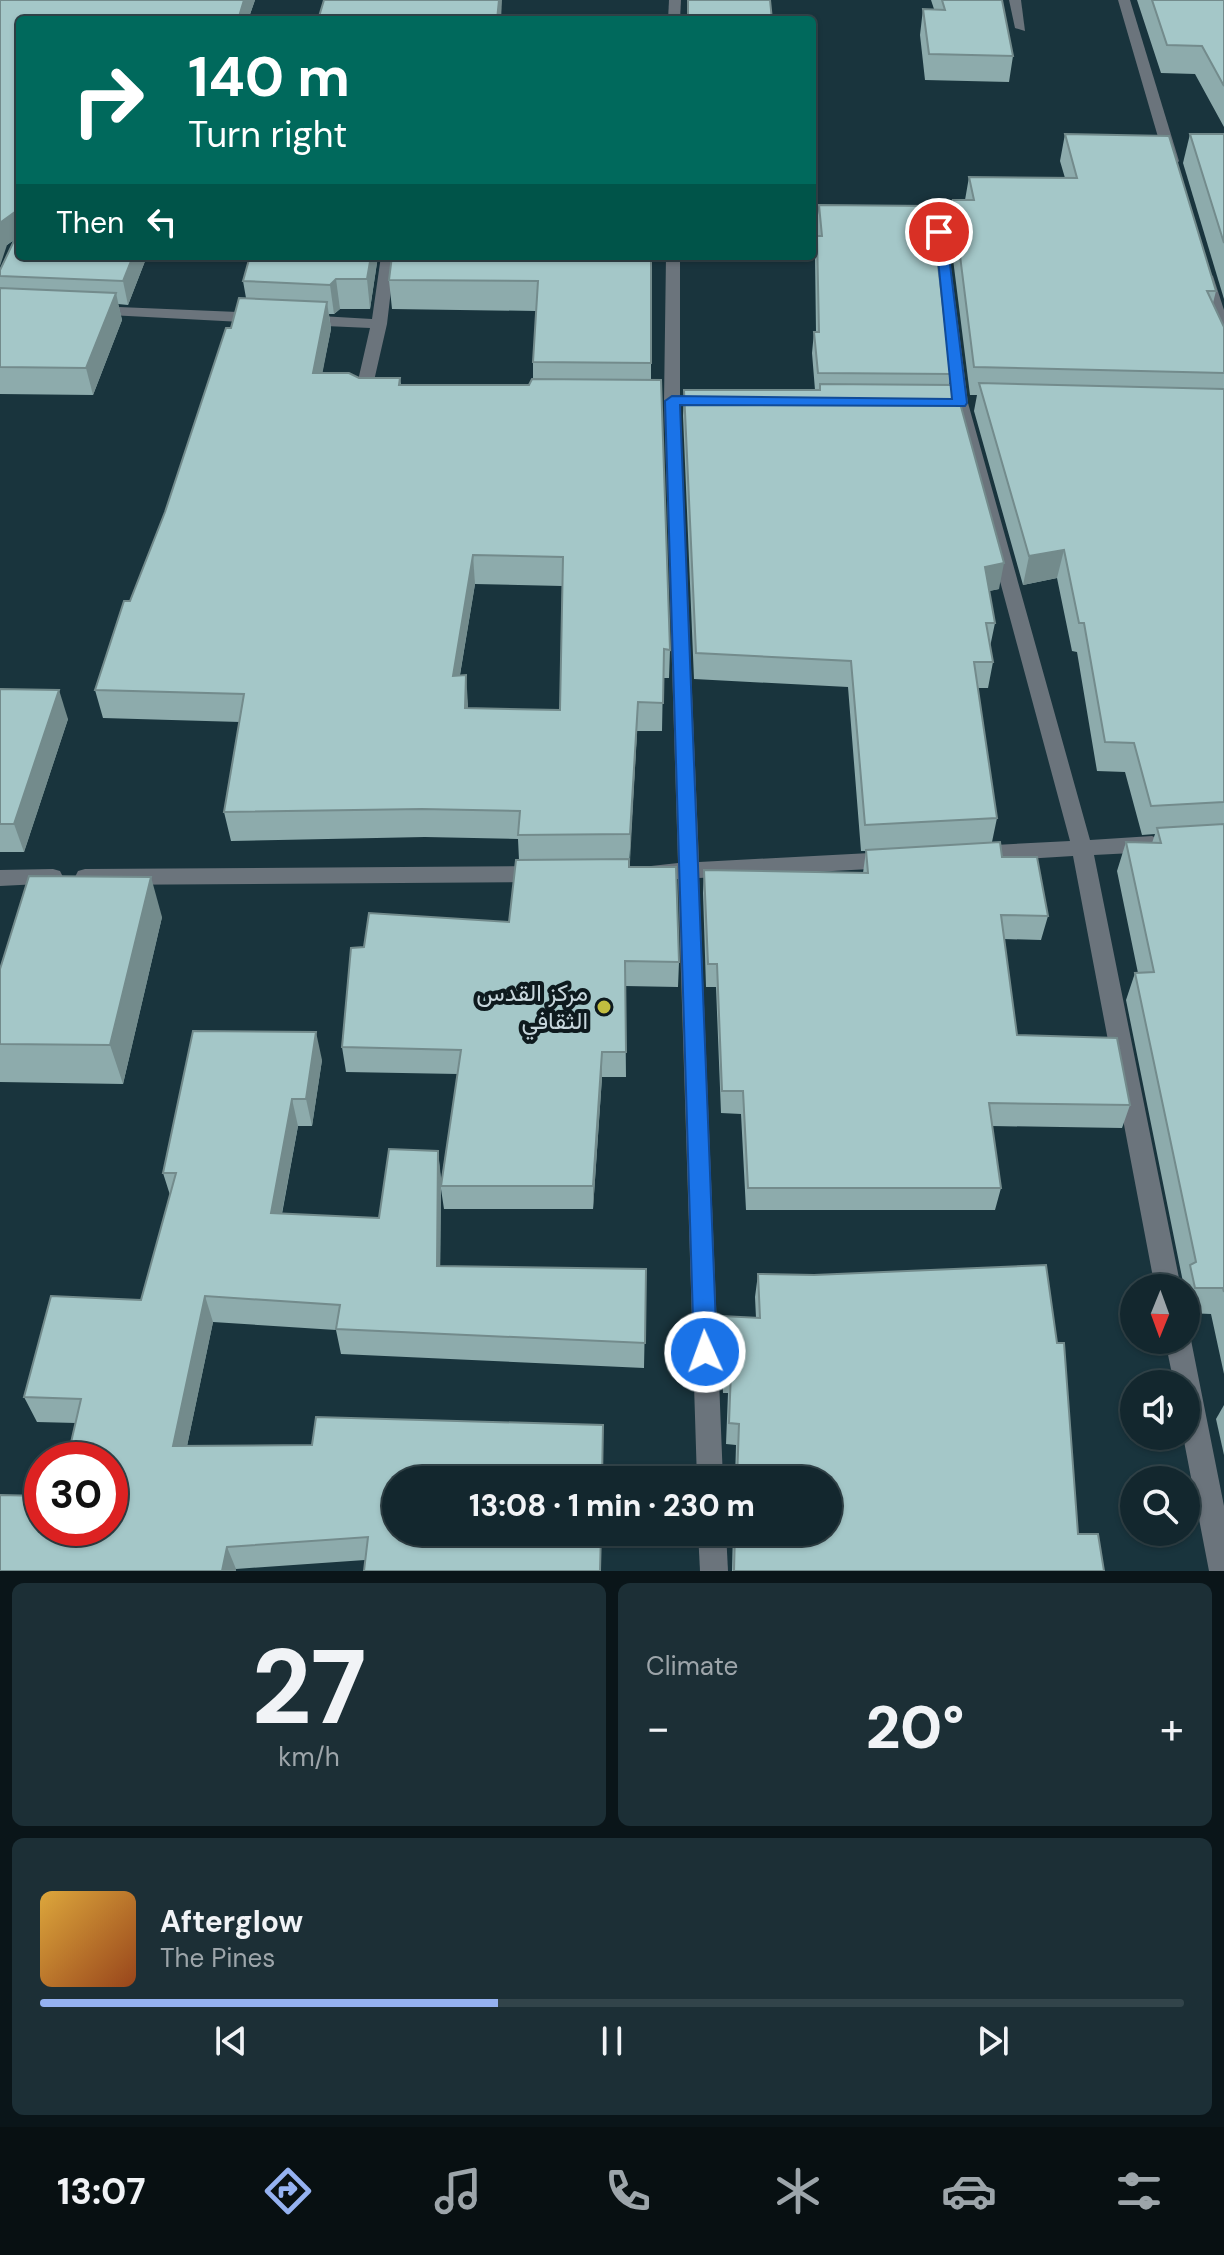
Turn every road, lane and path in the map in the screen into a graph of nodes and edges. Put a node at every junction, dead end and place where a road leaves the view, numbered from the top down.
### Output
1 (1015, 0) edge
2 (1124, 0) edge
3 (1021, 28) dead end
4 (1178, 183) edge
5 (936, 204) dead end
6 (1201, 259) edge
7 (387, 260) edge
8 (673, 260) edge
9 (79, 310) edge
10 (379, 324) junction
11 (1224, 335) edge
12 (393, 398) edge
13 (1177, 843) edge
14 (1082, 847) junction
15 (955, 856) edge
16 (908, 859) edge
17 (623, 873) edge
18 (687, 873) junction
19 (559, 874) edge
20 (0, 878) edge
21 (1165, 1274) edge
22 (1181, 1354) edge
23 (709, 1466) edge
24 (713, 1546) edge
25 (714, 1571) edge
26 (1223, 1571) edge

1 - 3 street
2 - 4 street
5 - 14 street
6 - 11 street
7 - 10 street
8 - 18 street
9 - 10 street
10 - 12 street
13 - 14 street
14 - 15 street
14 - 21 street
16 - 18 street
17 - 18 street
18 - 23 street
19 - 20 street
22 - 26 street
24 - 25 street

